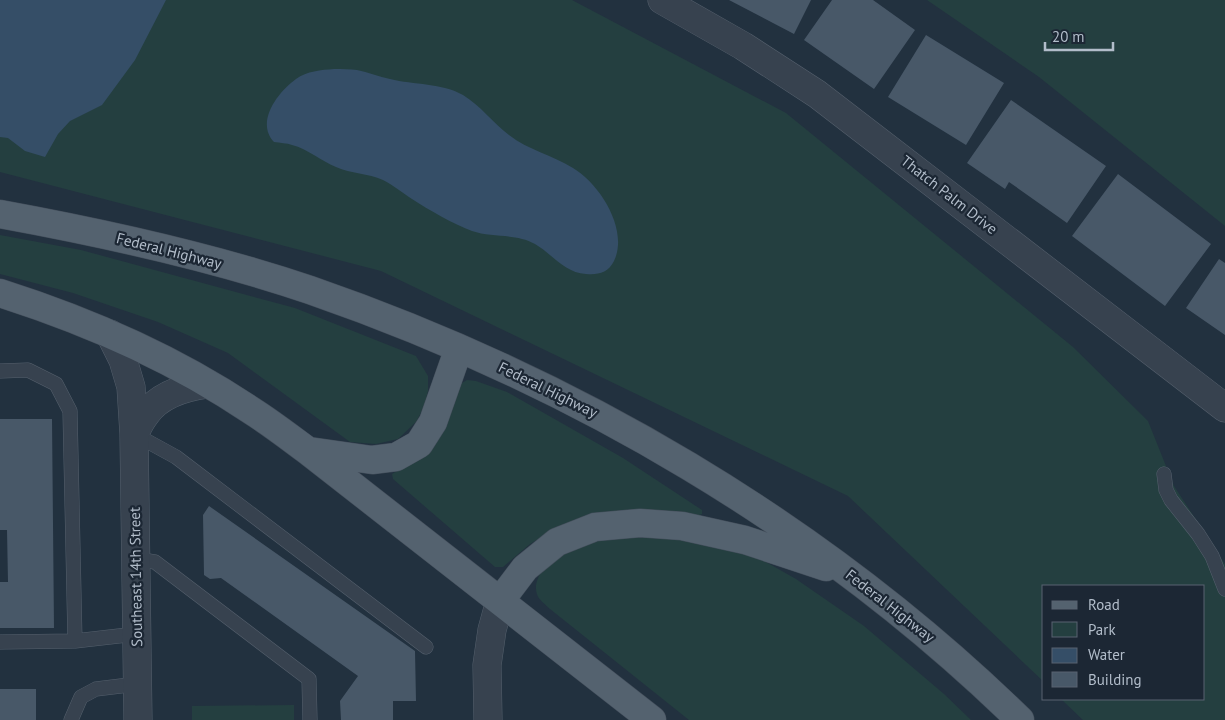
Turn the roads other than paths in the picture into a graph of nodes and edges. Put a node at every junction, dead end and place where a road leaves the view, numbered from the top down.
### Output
1 (662, 0) edge
2 (0, 214) edge
3 (0, 293) edge
4 (110, 334) junction
5 (459, 348) junction
6 (0, 371) edge
7 (208, 384) junction
8 (1225, 408) edge
9 (134, 434) junction
10 (308, 451) junction
11 (1164, 474) dead end
12 (136, 559) junction
13 (853, 577) junction
14 (1225, 589) edge
15 (500, 601) junction
16 (136, 634) junction
17 (75, 641) junction
18 (0, 642) edge
19 (426, 647) dead end
20 (137, 684) junction
21 (71, 720) edge
22 (138, 720) edge
23 (310, 720) edge
24 (488, 720) edge
25 (652, 720) edge
26 (1020, 720) edge

1 - 8 street, Thatch Palm Drive
2 - 5 main road, Federal Highway
3 - 4 main road
4 - 7 main road
4 - 9 street, Southeast 14th Street
5 - 10 main road
5 - 13 main road, Federal Highway
6 - 17 lane
7 - 9 street
7 - 10 main road
9 - 12 street, Southeast 14th Street
9 - 19 lane
10 - 15 main road
11 - 14 lane
12 - 16 street, Southeast 14th Street
12 - 23 lane
13 - 15 main road
13 - 26 main road, Federal Highway
15 - 24 street
15 - 25 main road
16 - 17 lane
16 - 20 street, Southeast 14th Street
17 - 18 lane
20 - 21 lane
20 - 22 street, Southeast 14th Street

